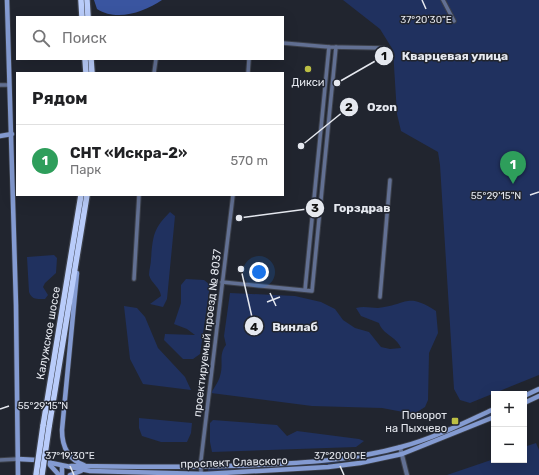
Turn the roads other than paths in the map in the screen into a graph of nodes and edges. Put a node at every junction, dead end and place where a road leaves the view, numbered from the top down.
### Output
1 (7, 0) edge
2 (81, 0) edge
3 (87, 0) edge
4 (443, 0) edge
5 (82, 16) edge
6 (88, 16) edge
7 (454, 21) dead end
8 (284, 43) edge
9 (329, 47) junction
10 (336, 47) junction
11 (384, 48) dead end
12 (85, 60) edge
13 (91, 60) edge
14 (156, 60) edge
15 (249, 60) edge
16 (86, 72) edge
17 (92, 72) edge
18 (154, 72) edge
19 (248, 72) edge
20 (0, 85) edge
21 (9, 85) junction
22 (12, 134) junction
23 (0, 136) edge
24 (390, 180) dead end
25 (81, 196) edge
26 (87, 196) edge
27 (139, 196) edge
28 (233, 196) edge
29 (78, 257) junction
30 (134, 279) dead end
31 (222, 282) junction
32 (305, 290) junction
33 (380, 297) dead end
34 (539, 389) edge
35 (527, 395) edge
36 (539, 396) edge
37 (527, 402) edge
38 (491, 411) edge
39 (491, 418) edge
40 (46, 426) junction
41 (400, 447) junction
42 (411, 451) junction
43 (402, 454) junction
44 (390, 456) junction
45 (18, 459) junction
46 (0, 460) edge
47 (45, 462) junction
48 (404, 464) junction
49 (62, 466) junction
50 (87, 466) junction
51 (201, 467) junction
52 (83, 471) junction
53 (201, 474) junction
54 (18, 475) edge
55 (36, 475) edge
56 (42, 475) edge
57 (59, 475) edge
58 (62, 475) edge
59 (70, 475) edge
60 (408, 475) edge

1 - 21 main road
2 - 5 highway
3 - 6 highway
4 - 7 street
8 - 9 street
9 - 10 street
9 - 32 street
10 - 11 street
10 - 32 street
12 - 16 highway
13 - 17 highway
14 - 18 street
15 - 19 street
20 - 21 street
21 - 22 main road
22 - 23 main road
22 - 45 main road
24 - 33 street
25 - 40 highway, Калужское шоссе
26 - 29 highway, Калужское шоссе
27 - 30 street
28 - 31 street, проектируемый проезд № 8037
29 - 40 highway, Калужское шоссе
29 - 50 main road
31 - 32 street
31 - 51 street, проектируемый проезд № 8037
34 - 35 main road
36 - 37 main road
38 - 41 main road, проспект Славского
39 - 42 main road, проспект Славского
40 - 55 highway, Калужское шоссе, bridge
40 - 56 highway, Калужское шоссе, bridge
41 - 43 street
41 - 51 main road, проспект Славского
42 - 43 main road, проспект Славского
42 - 48 street
43 - 44 main road, проспект Славского
43 - 48 street
44 - 48 street
44 - 53 main road, проспект Славского
45 - 46 street
45 - 47 main road, проспект Славского
45 - 54 main road
47 - 49 main road, проспект Славского
47 - 57 main road
48 - 60 street
49 - 50 main road, проспект Славского
49 - 52 main road, проспект Славского
49 - 58 main road
50 - 51 main road, проспект Славского
51 - 53 street, проектируемый проезд № 8037
52 - 53 main road, проспект Славского
52 - 59 main road

